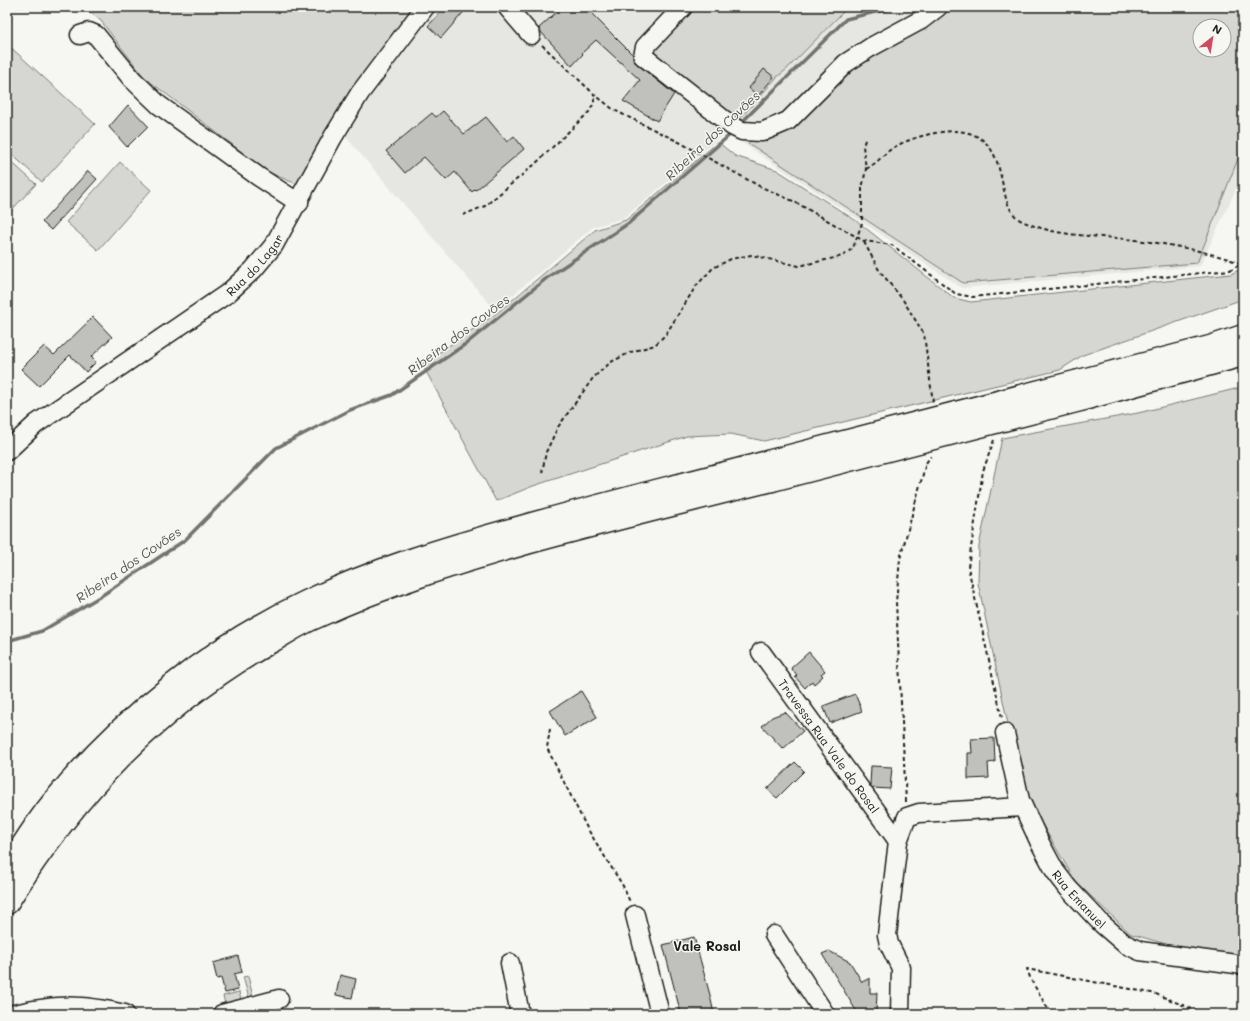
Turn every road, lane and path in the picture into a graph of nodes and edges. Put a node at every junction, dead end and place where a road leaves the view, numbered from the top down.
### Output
1 (425, 7) edge
2 (507, 7) edge
3 (683, 7) edge
4 (938, 7) edge
5 (531, 34) joint
6 (80, 35) dead end
7 (594, 94) junction
8 (866, 137) dead end
9 (866, 169) junction
10 (299, 202) junction
11 (463, 215) dead end
12 (857, 237) junction
13 (864, 241) junction
14 (1242, 263) edge
15 (1243, 336) edge
16 (1243, 355) edge
17 (1082, 390) junction
18 (934, 404) dead end
19 (995, 438) dead end
20 (7, 451) edge
21 (934, 453) dead end
22 (770, 471) junction
23 (542, 473) dead end
24 (761, 652) dead end
25 (550, 729) dead end
26 (1005, 732) joint
27 (1023, 807) junction
28 (907, 817) junction
29 (898, 841) junction
30 (7, 870) edge
31 (7, 903) edge
32 (635, 915) joint
33 (774, 935) dead end
34 (510, 963) dead end
35 (1243, 965) edge
36 (279, 999) dead end
37 (14, 1014) edge
38 (125, 1014) edge
39 (222, 1014) edge
40 (520, 1014) edge
41 (660, 1014) edge
42 (825, 1014) edge
43 (900, 1014) edge
44 (1050, 1014) edge
45 (1222, 1014) edge

1 - 10 street, Rua do Lagar
2 - 5 street
3 - 4 street
5 - 7 path
6 - 10 street
7 - 11 path
7 - 12 path
8 - 9 path
9 - 12 path
9 - 14 path
10 - 20 street, Rua do Lagar
12 - 13 path
12 - 23 path
13 - 14 path
13 - 18 path
15 - 17 highway
16 - 17 highway
17 - 22 highway, bridge
19 - 26 path
21 - 28 path
22 - 30 highway
22 - 31 highway
24 - 29 street, Travessa Rua Vale do Rosal
25 - 32 path
26 - 27 street, Rua Emanuel
27 - 28 street
27 - 35 street, Rua Emanuel
28 - 29 street
29 - 43 street
32 - 41 street
33 - 42 street
34 - 40 street
36 - 39 street
37 - 38 street
44 - 45 path

